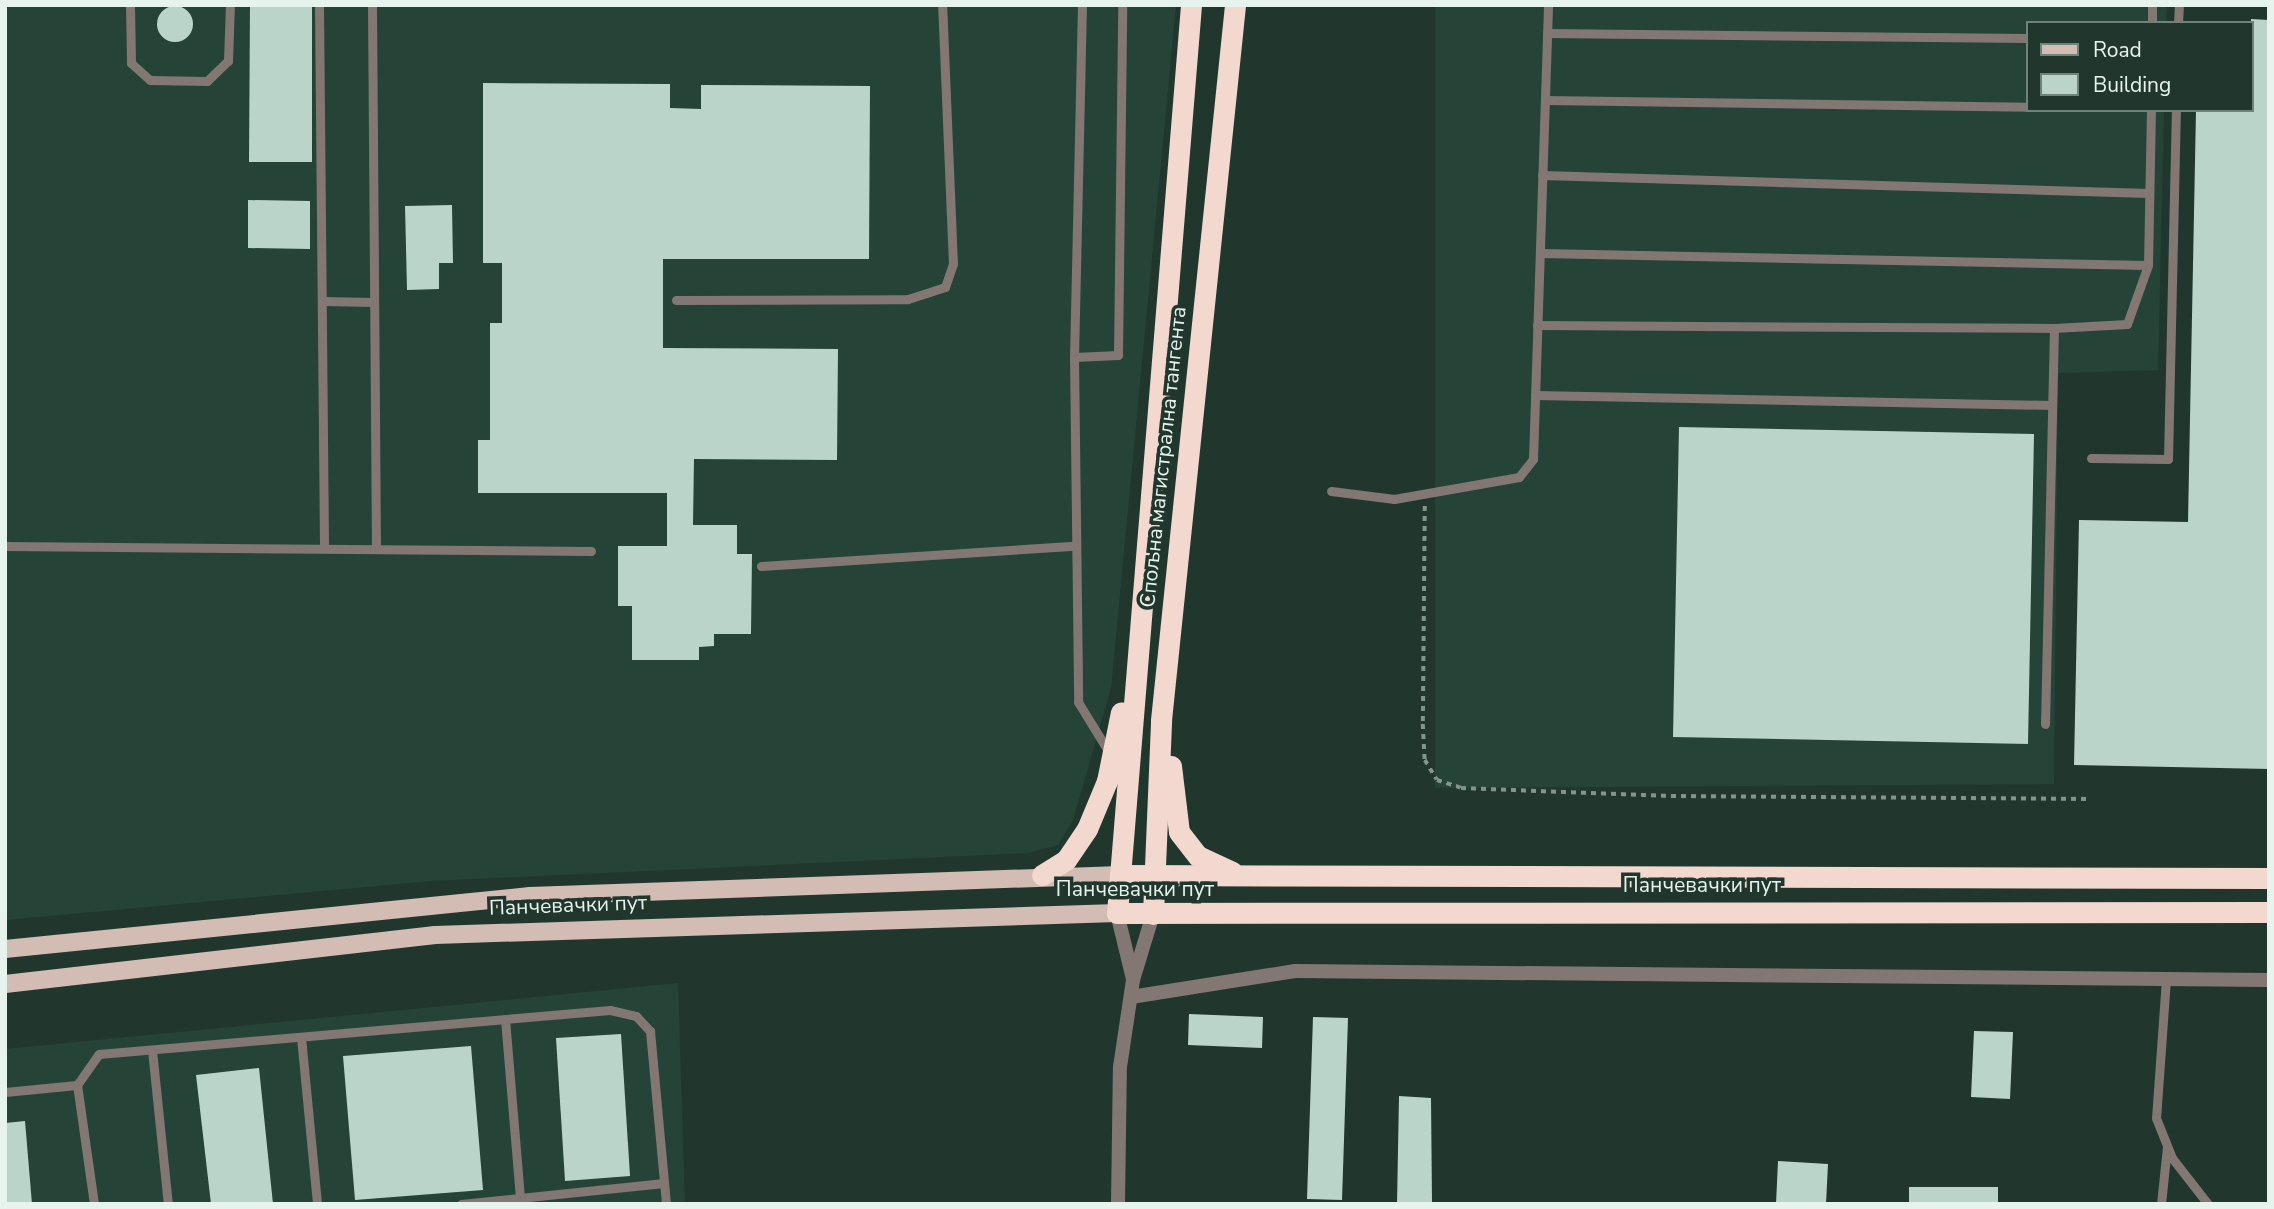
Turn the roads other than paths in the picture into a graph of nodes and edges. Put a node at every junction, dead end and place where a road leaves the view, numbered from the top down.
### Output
1 (130, 5) edge
2 (230, 5) edge
3 (319, 5) edge
4 (372, 5) edge
5 (942, 5) edge
6 (1082, 5) edge
7 (1122, 5) edge
8 (1191, 5) edge
9 (1235, 5) edge
10 (1548, 5) edge
11 (1547, 33) junction
12 (2025, 38) edge
13 (1545, 100) junction
14 (2025, 107) edge
15 (2151, 112) edge
16 (2176, 112) edge
17 (1542, 175) junction
18 (2150, 193) junction
19 (1540, 253) junction
20 (2148, 265) junction
21 (322, 300) junction
22 (676, 300) dead end
23 (374, 302) junction
24 (1537, 325) junction
25 (2054, 328) junction
26 (1074, 357) junction
27 (1535, 395) junction
28 (2052, 405) junction
29 (2091, 458) dead end
30 (1331, 491) dead end
31 (5, 546) edge
32 (1074, 546) junction
33 (324, 547) junction
34 (376, 547) junction
35 (591, 551) dead end
36 (761, 566) dead end
37 (1136, 674) junction
38 (1161, 720) junction
39 (2045, 724) dead end
40 (1113, 759) junction
41 (1042, 875) junction
42 (1119, 875) junction
43 (1154, 875) junction
44 (1239, 875) junction
45 (2269, 878) edge
46 (2269, 912) edge
47 (1117, 913) junction
48 (1153, 914) junction
49 (5, 949) edge
50 (2166, 979) junction
51 (1133, 980) junction
52 (2269, 980) edge
53 (5, 984) edge
54 (1131, 997) junction
55 (505, 1019) junction
56 (301, 1037) junction
57 (152, 1050) junction
58 (77, 1085) junction
59 (5, 1092) edge
60 (2167, 1146) junction
61 (664, 1183) junction
62 (520, 1198) junction
63 (94, 1204) edge
64 (168, 1204) edge
65 (317, 1204) edge
66 (461, 1204) edge
67 (666, 1204) edge
68 (1118, 1204) edge
69 (2161, 1204) edge
70 (2208, 1204) edge

1 - 2 lane
3 - 21 lane
4 - 23 lane
5 - 22 lane
6 - 26 lane
7 - 26 lane
8 - 37 highway, Спољна магистрална тангента
9 - 38 highway, Спољна магистрална тангента
10 - 11 lane
11 - 12 lane
11 - 13 lane
13 - 14 lane
13 - 17 lane
15 - 18 lane
16 - 29 lane
17 - 18 lane
17 - 19 lane
18 - 20 lane
19 - 20 lane
19 - 24 lane
20 - 25 lane
21 - 23 lane
21 - 33 lane
23 - 34 lane
24 - 25 lane
24 - 27 lane
25 - 28 lane
26 - 32 lane
27 - 28 lane
27 - 30 lane
28 - 39 lane
31 - 33 lane
32 - 36 lane
32 - 40 lane
33 - 34 lane
34 - 35 lane
37 - 40 highway
37 - 42 highway, Спољна магистрална тангента
38 - 43 highway, Спољна магистрална тангента
38 - 44 highway
40 - 41 highway
41 - 42 main road, Панчевачки пут
41 - 49 main road, Панчевачки пут
42 - 43 highway, Панчевачки пут
42 - 47 highway, Спољна магистрална тангента
43 - 44 highway, Панчевачки пут
43 - 48 highway, Спољна магистрална тангента
44 - 45 highway, Панчевачки пут
46 - 48 highway, Панчевачки пут
47 - 48 highway, Панчевачки пут
47 - 51 street
47 - 53 main road, Панчевачки пут
48 - 51 street
50 - 52 street
50 - 54 street
50 - 60 lane
51 - 54 street
54 - 68 street
55 - 56 lane
55 - 61 lane
55 - 62 lane
56 - 57 lane
56 - 65 lane
57 - 58 lane
57 - 64 lane
58 - 59 lane
58 - 63 lane
60 - 69 lane
60 - 70 lane
61 - 62 lane
61 - 67 lane
62 - 66 lane

